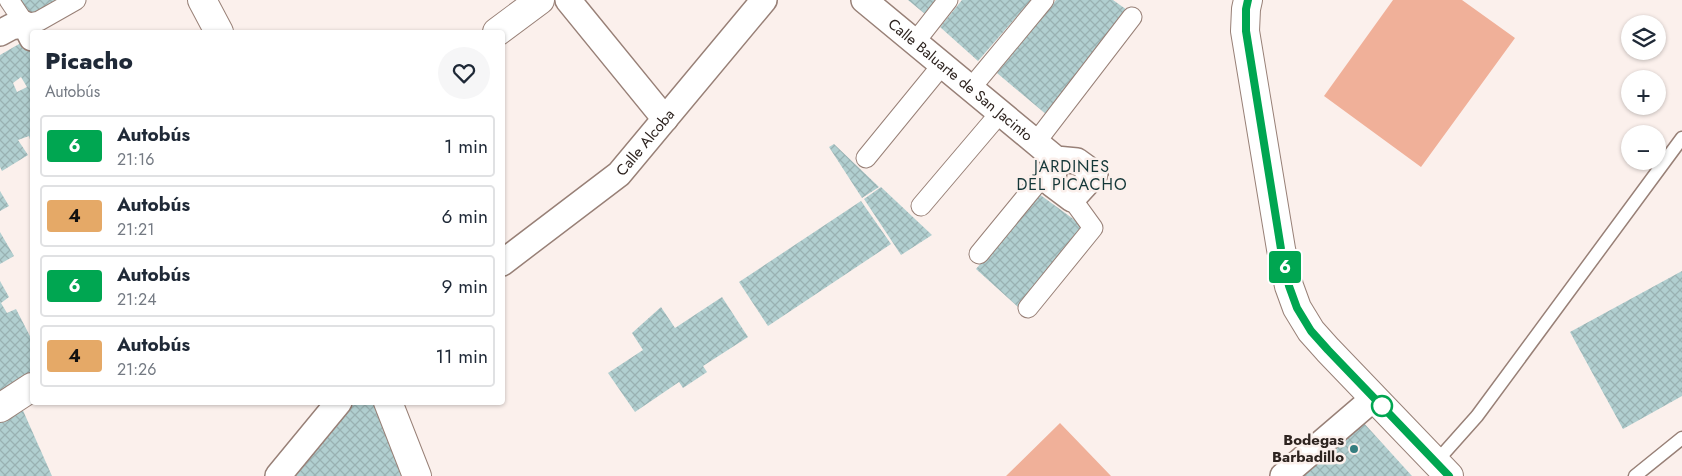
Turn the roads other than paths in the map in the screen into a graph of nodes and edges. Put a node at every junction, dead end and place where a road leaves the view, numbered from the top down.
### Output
1 (9, 0) edge
2 (76, 0) edge
3 (202, 0) edge
4 (540, 0) edge
5 (568, 0) edge
6 (764, 0) edge
7 (864, 0) edge
8 (948, 0) edge
9 (1044, 0) edge
10 (1248, 0) edge
11 (1132, 17) dead end
12 (218, 30) edge
13 (500, 30) edge
14 (29, 31) edge
15 (0, 34) edge
16 (915, 42) junction
17 (942, 65) junction
18 (971, 88) junction
19 (1000, 113) junction
20 (665, 119) junction
21 (1682, 138) edge
22 (1036, 142) junction
23 (866, 158) dead end
24 (1056, 159) junction
25 (1072, 198) junction
26 (921, 206) dead end
27 (979, 254) dead end
28 (505, 261) edge
29 (1028, 308) dead end
30 (30, 388) edge
31 (1374, 398) junction
32 (337, 405) edge
33 (389, 405) edge
34 (0, 408) edge
35 (1682, 438) edge
36 (1442, 469) edge
37 (278, 476) edge
38 (417, 476) edge
39 (1283, 476) edge
40 (1636, 476) edge

1 - 14 street
2 - 14 street
3 - 12 street
4 - 13 street
5 - 20 street
6 - 20 street, Calle Alcoba
7 - 16 street, Calle Baluarte de San Jacinto
8 - 16 street
9 - 18 street
10 - 31 street
11 - 22 street
14 - 15 street
16 - 17 street, Calle Baluarte de San Jacinto
17 - 18 street, Calle Baluarte de San Jacinto
17 - 23 street
18 - 19 street, Calle Baluarte de San Jacinto
19 - 22 street, Calle Baluarte de San Jacinto
19 - 26 street
20 - 28 street, Calle Alcoba
21 - 36 lane
22 - 24 street, Calle Baluarte de San Jacinto
24 - 25 street
24 - 25 street
24 - 27 street
25 - 29 street
30 - 34 street
31 - 36 street
31 - 39 street
32 - 37 street
33 - 38 street
35 - 40 lane

